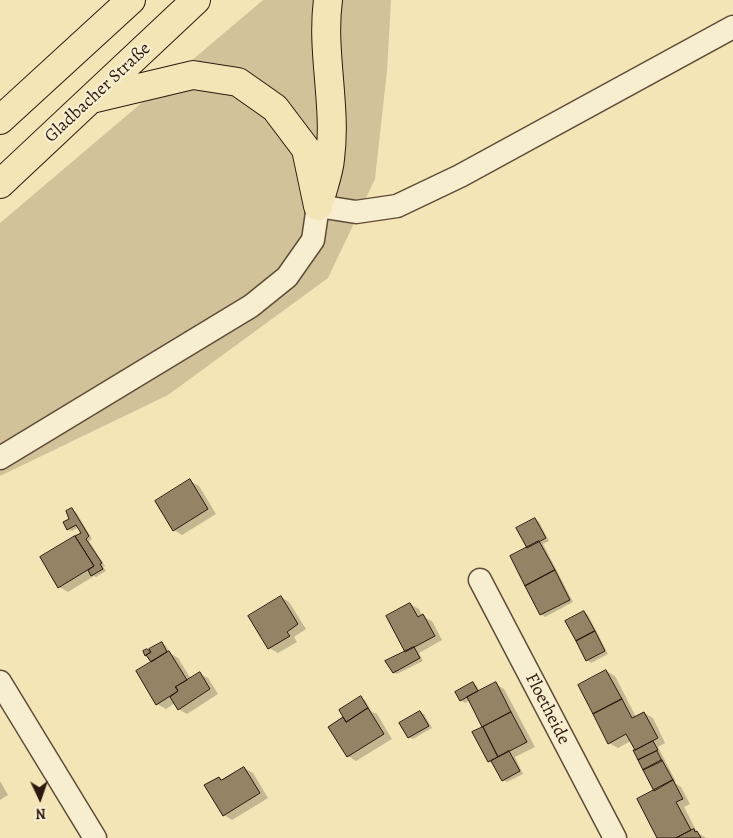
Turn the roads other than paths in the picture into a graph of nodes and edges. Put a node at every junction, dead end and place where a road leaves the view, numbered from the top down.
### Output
1 (101, 0) edge
2 (131, 0) edge
3 (196, 0) edge
4 (328, 0) edge
5 (733, 27) edge
6 (90, 39) junction
7 (92, 99) junction
8 (0, 120) edge
9 (7, 178) edge
10 (318, 206) junction
11 (0, 458) edge
12 (480, 580) dead end
13 (0, 682) edge
14 (95, 838) edge
15 (615, 838) edge

1 - 6 main road
2 - 6 main road
3 - 7 main road, Gladbacher Straße
4 - 10 main road
5 - 10 street
6 - 8 main road
7 - 9 main road, Gladbacher Straße
7 - 10 main road
10 - 11 street
12 - 15 street, Floetheide
13 - 14 street

